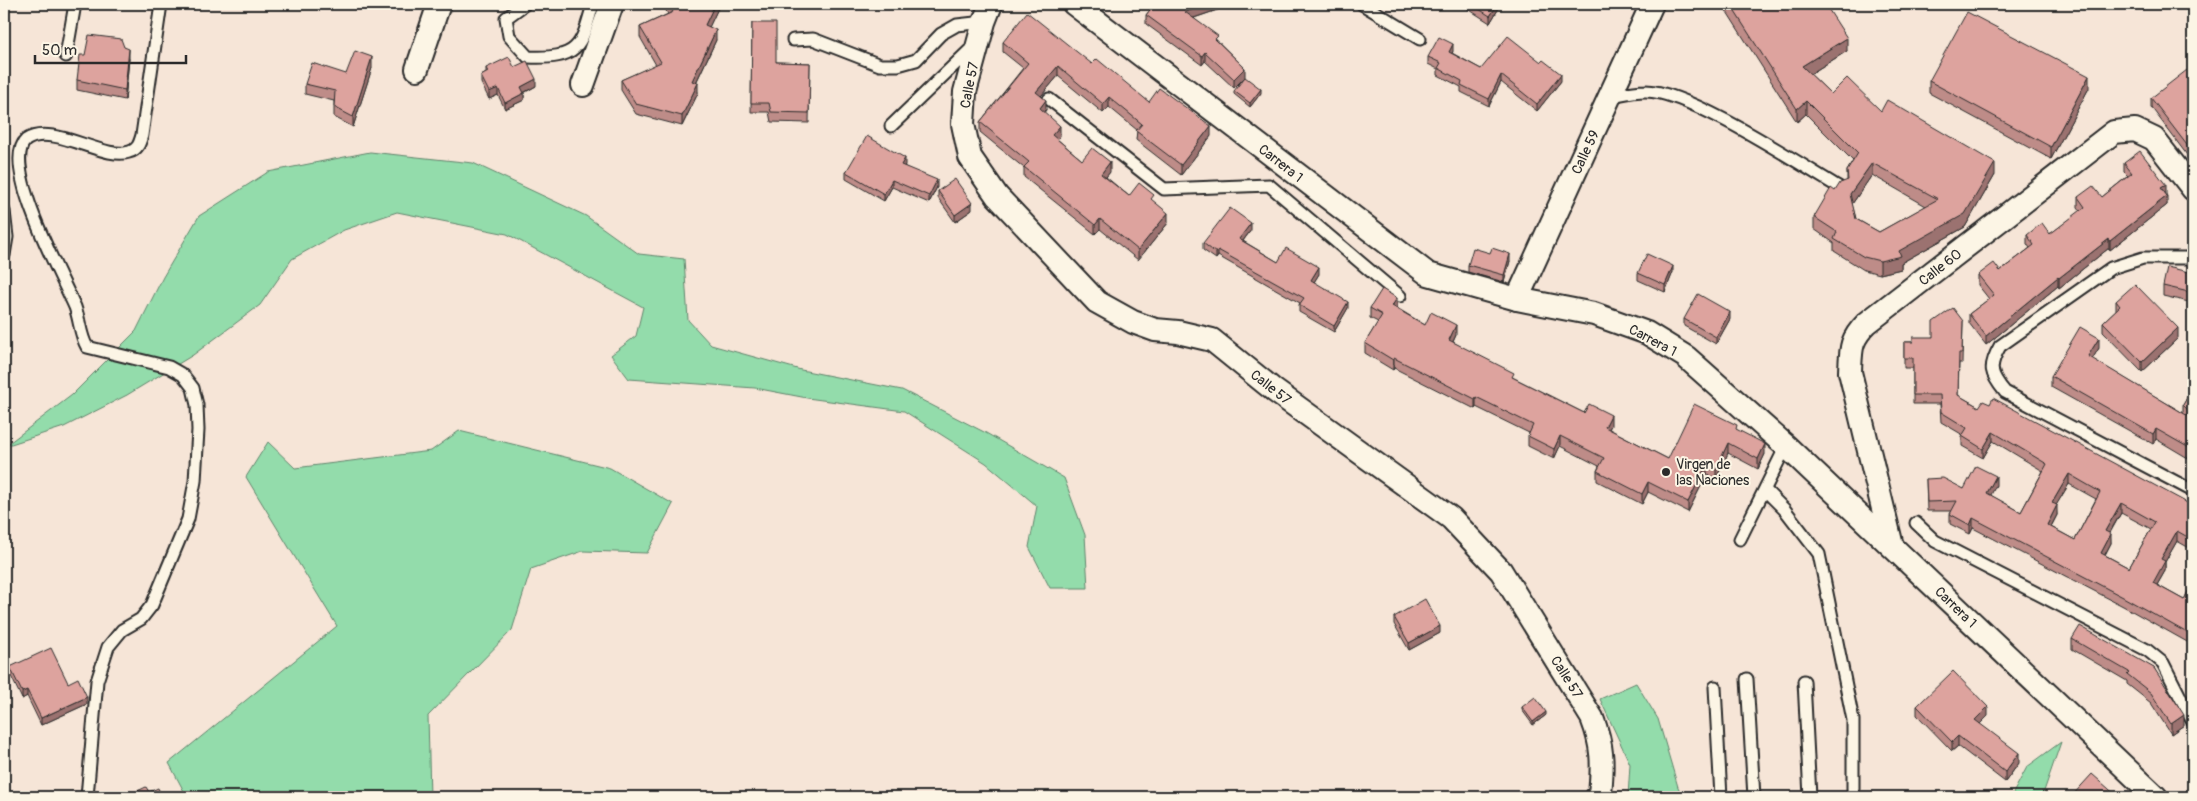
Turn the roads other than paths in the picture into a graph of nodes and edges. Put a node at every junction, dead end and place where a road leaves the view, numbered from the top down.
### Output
1 (75, 4) edge
2 (162, 4) edge
3 (439, 4) edge
4 (525, 4) edge
5 (594, 4) edge
6 (612, 4) edge
7 (1074, 4) edge
8 (1362, 4) edge
9 (1652, 4) edge
10 (985, 22) edge
11 (1420, 39) dead end
12 (793, 40) dead end
13 (66, 56) dead end
14 (417, 69) dead end
15 (583, 85) dead end
16 (1611, 96) junction
17 (1049, 99) dead end
18 (891, 126) dead end
19 (1283, 165) junction
20 (1269, 185) junction
21 (1842, 189) edge
22 (2193, 189) edge
23 (4, 211) edge
24 (4, 255) edge
25 (2193, 258) edge
26 (1400, 296) dead end
27 (1517, 299) junction
28 (1786, 446) junction
29 (1766, 491) junction
30 (2193, 491) edge
31 (1916, 523) dead end
32 (1740, 539) dead end
33 (1892, 546) junction
34 (1747, 679) dead end
35 (1804, 681) dead end
36 (1715, 687) dead end
37 (2193, 722) edge
38 (87, 797) edge
39 (1597, 797) edge
40 (1721, 797) edge
41 (1754, 797) edge
42 (1810, 797) edge
43 (1853, 797) edge
44 (2156, 797) edge

1 - 13 lane
2 - 38 lane
3 - 14 street
4 - 5 lane
6 - 15 street
7 - 19 street, Carrera 1
8 - 11 lane
9 - 16 street, Calle 59
10 - 12 lane
10 - 18 lane
10 - 39 street, Calle 57
16 - 21 lane
16 - 27 street, Calle 59
17 - 20 lane
19 - 20 lane
19 - 27 street, Carrera 1
20 - 26 lane
22 - 33 street, Calle 60
23 - 24 lane
25 - 30 lane
27 - 28 street, Carrera 1
28 - 29 lane
28 - 33 street, Carrera 1
29 - 32 lane
29 - 43 lane
31 - 37 lane
33 - 44 street, Carrera 1
34 - 41 lane
35 - 42 lane
36 - 40 lane

